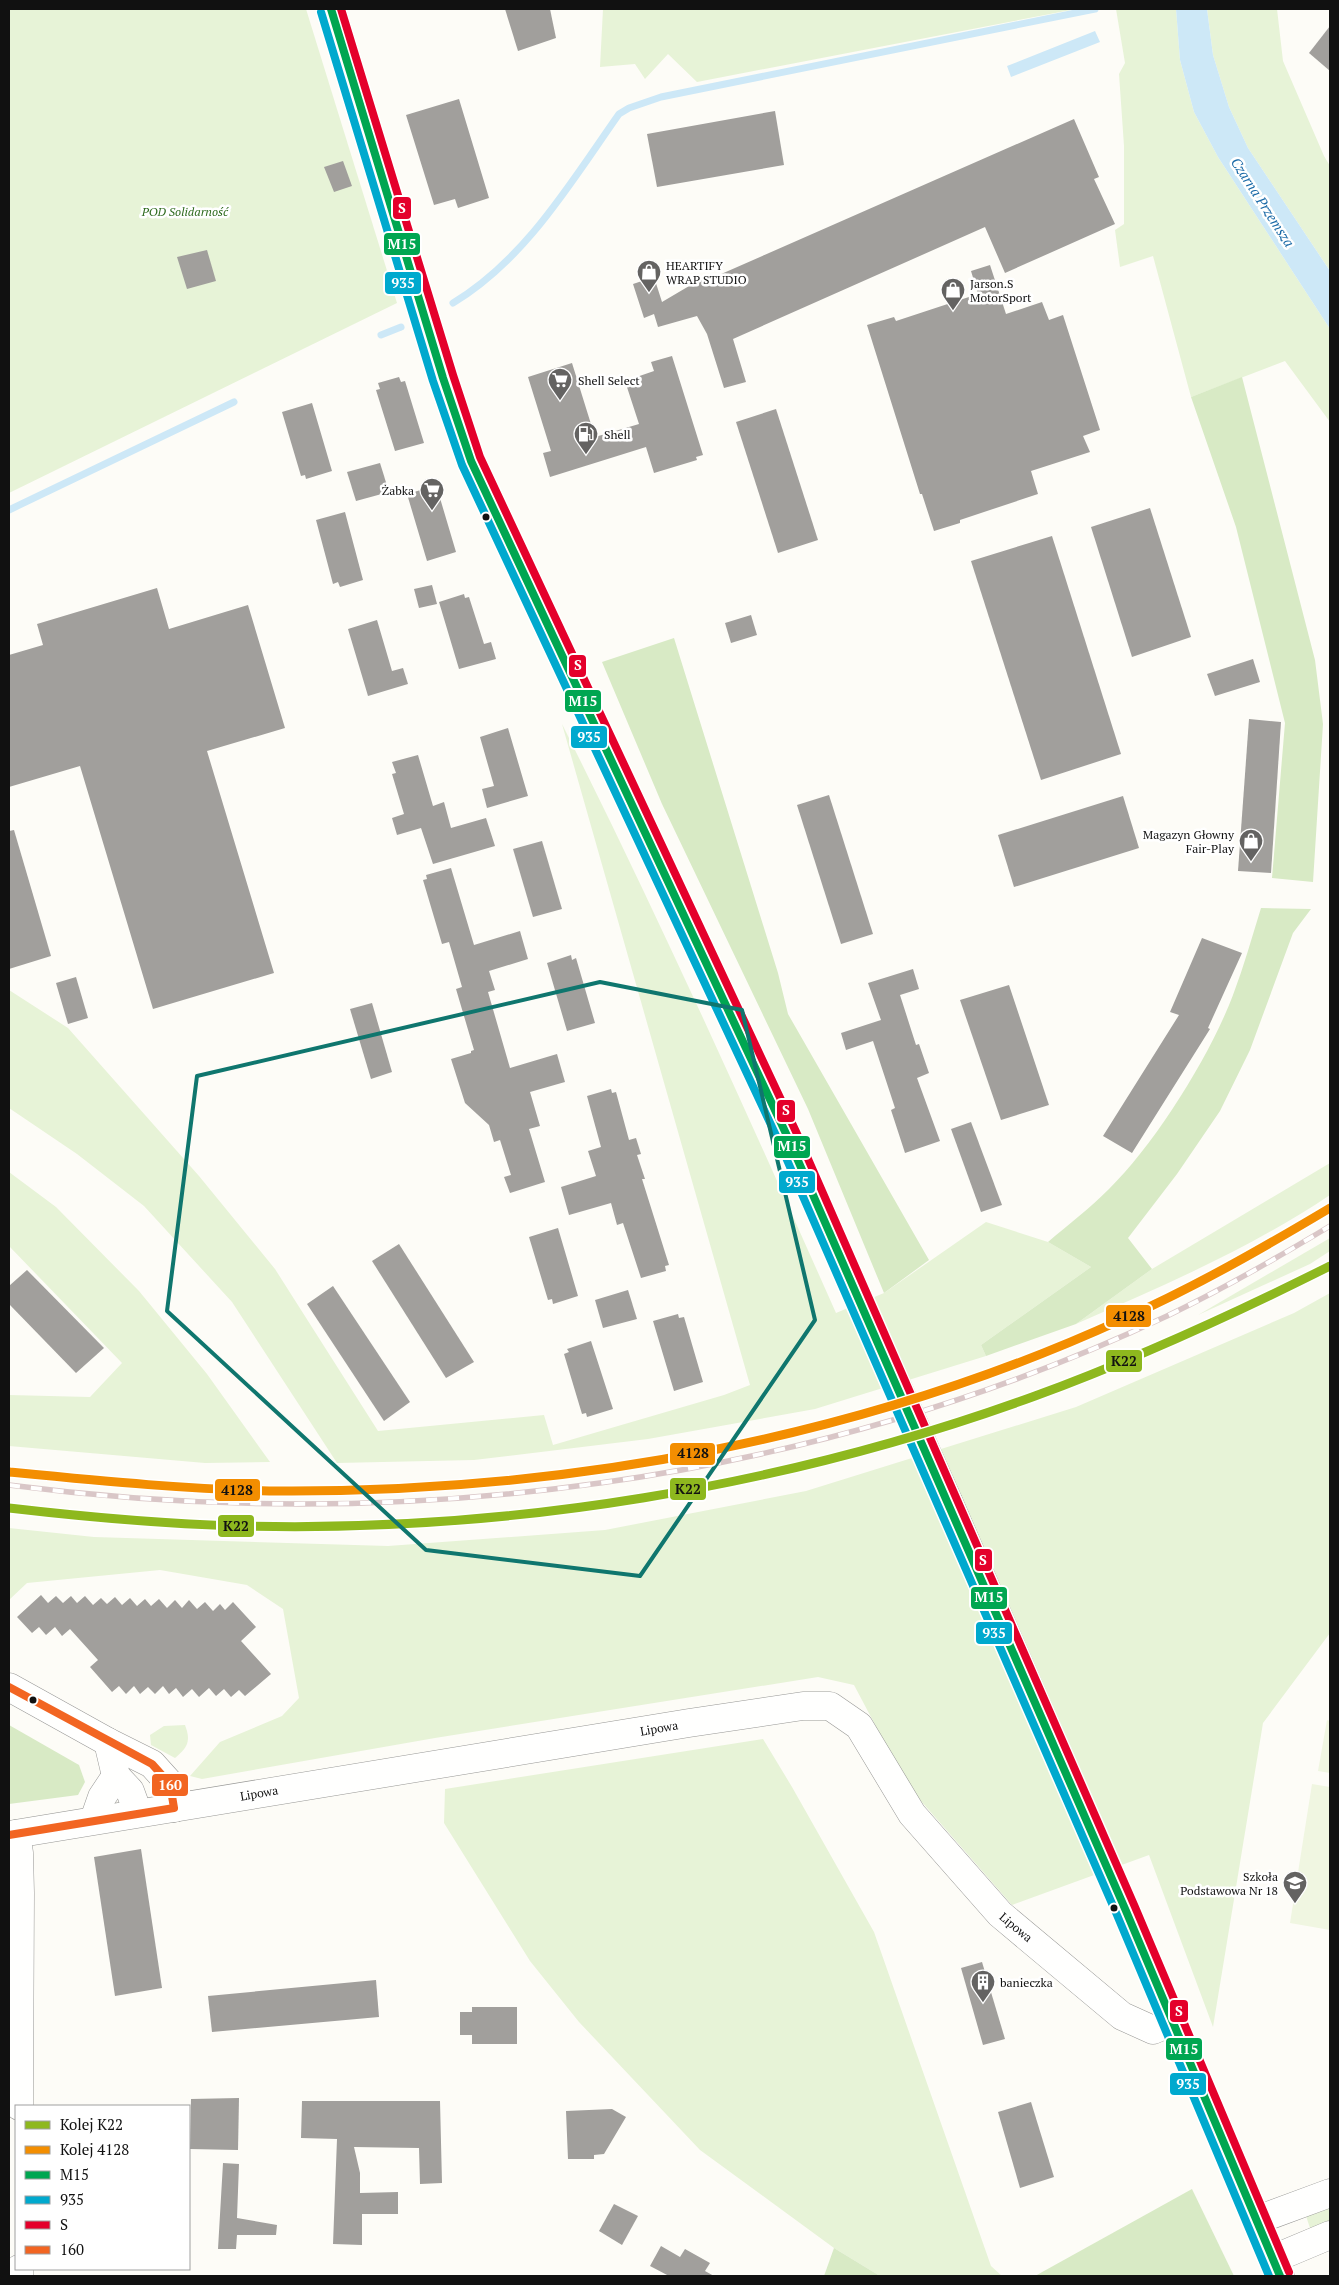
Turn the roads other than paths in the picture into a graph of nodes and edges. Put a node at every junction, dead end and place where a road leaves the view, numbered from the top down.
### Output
1 (330, 9) edge
2 (9, 1687) edge
3 (108, 1742) junction
4 (116, 1776) junction
5 (174, 1808) junction
6 (138, 1813) junction
7 (94, 1820) junction
8 (12, 1835) edge
9 (1172, 2022) junction
10 (19, 2105) edge
11 (1330, 2193) edge
12 (1257, 2220) junction
13 (1330, 2235) edge
14 (1277, 2267) edge

1 - 9 street, bridge
2 - 3 street
3 - 4 street
3 - 5 street
4 - 6 street
4 - 7 street
5 - 6 street, Lipowa
5 - 9 street, Lipowa
6 - 7 street, Lipowa
7 - 8 street, Lipowa
8 - 10 street
9 - 12 street
11 - 12 street
12 - 14 street
13 - 14 street

